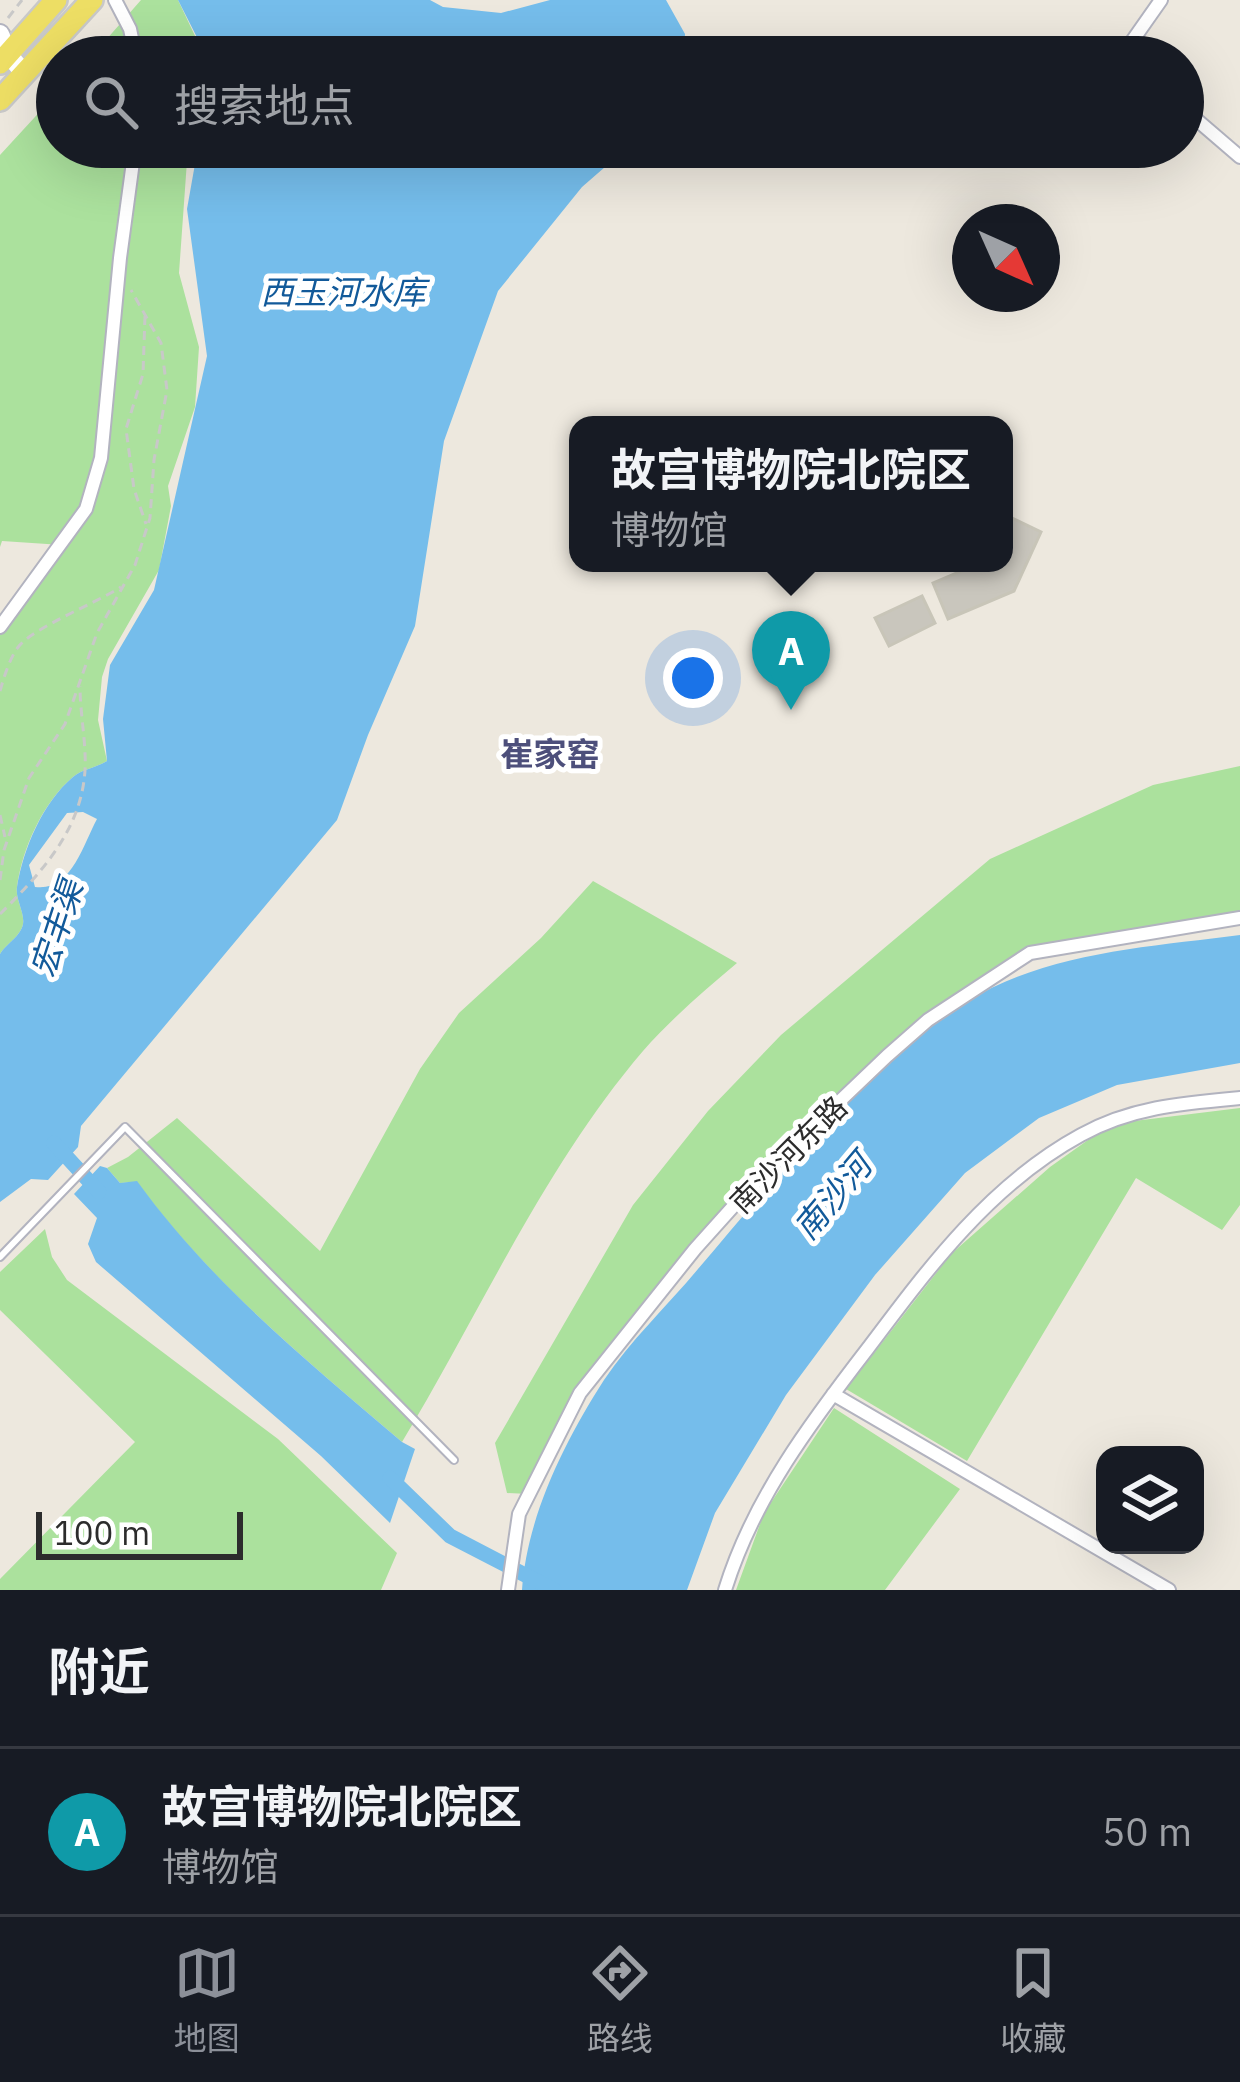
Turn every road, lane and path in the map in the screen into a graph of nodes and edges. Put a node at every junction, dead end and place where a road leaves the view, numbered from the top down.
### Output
1 (22, 0) edge
2 (56, 0) edge
3 (92, 0) edge
4 (115, 0) edge
5 (1162, 0) edge
6 (59, 36) edge
7 (132, 36) edge
8 (1136, 36) edge
9 (2, 45) edge
10 (36, 61) edge
11 (24, 74) junction
12 (2, 94) edge
13 (1204, 126) edge
14 (1240, 157) edge
15 (132, 168) edge
16 (119, 268) junction
17 (145, 315) junction
18 (147, 527) junction
19 (123, 586) junction
20 (0, 627) edge
21 (80, 679) junction
22 (0, 692) edge
23 (0, 815) edge
24 (6, 842) junction
25 (0, 880) edge
26 (2, 913) edge
27 (1240, 918) edge
28 (1240, 1098) edge
29 (0, 1257) edge
30 (833, 1394) junction
31 (454, 1460) dead end
32 (508, 1590) edge
33 (725, 1590) edge
34 (1169, 1590) edge

1 - 9 path
2 - 9 main road
3 - 6 main road
4 - 7 street
5 - 8 street
9 - 11 main road
10 - 11 main road
11 - 12 main road
13 - 14 street
15 - 16 street
16 - 17 path
16 - 20 street
17 - 18 path
17 - 18 path
18 - 19 path
19 - 21 path
19 - 22 path
21 - 24 path
21 - 26 path
23 - 24 path
24 - 25 path
27 - 32 street, 南沙河东路
28 - 30 street
29 - 31 lane
30 - 33 street
30 - 34 street

